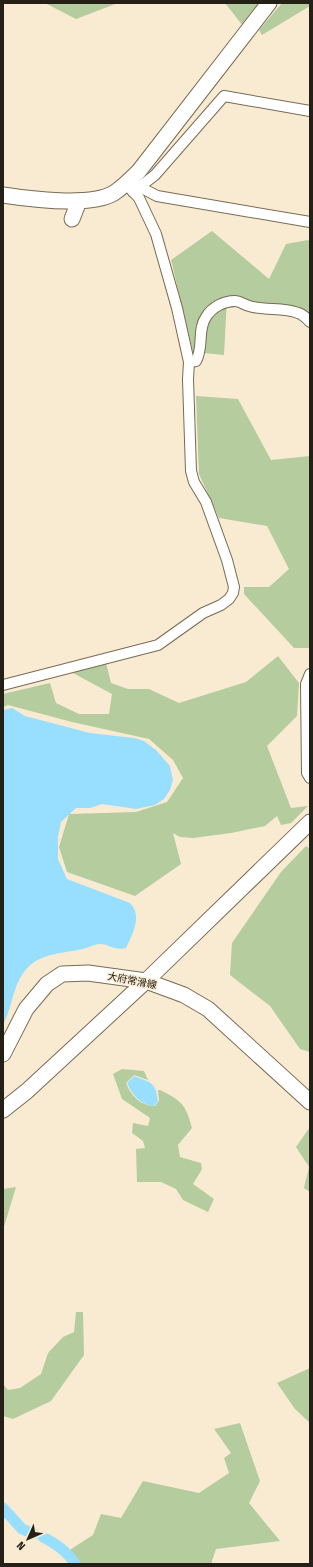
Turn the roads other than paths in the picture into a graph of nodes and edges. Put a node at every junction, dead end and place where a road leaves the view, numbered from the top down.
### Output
1 (268, 3) edge
2 (310, 111) edge
3 (133, 188) junction
4 (3, 195) edge
5 (79, 201) junction
6 (72, 219) dead end
7 (310, 222) edge
8 (310, 322) edge
9 (189, 362) junction
10 (310, 674) edge
11 (3, 685) edge
12 (310, 778) edge
13 (310, 822) edge
14 (146, 981) junction
15 (3, 1054) edge
16 (310, 1102) edge
17 (3, 1110) edge

1 - 3 street
2 - 3 street
3 - 5 street
3 - 7 street
3 - 9 street
4 - 5 street
5 - 6 street
8 - 9 street
9 - 11 street
10 - 12 street
13 - 14 street
14 - 15 street, 大府常滑線
14 - 16 street, 大府常滑線
14 - 17 street

